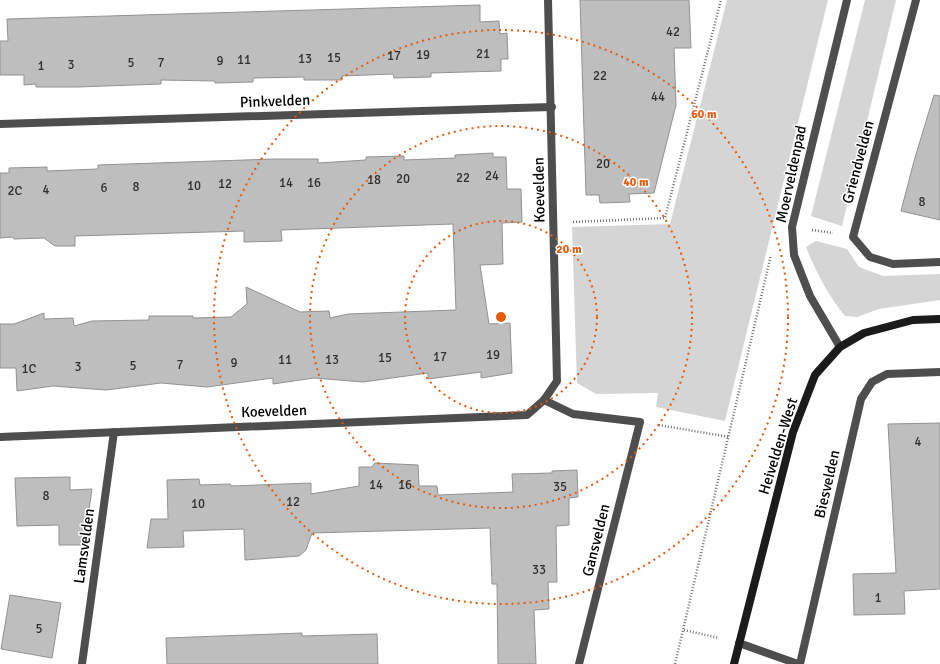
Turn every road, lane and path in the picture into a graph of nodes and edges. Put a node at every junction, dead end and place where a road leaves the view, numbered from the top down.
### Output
1 (548, 0) edge
2 (721, 0) edge
3 (847, 0) edge
4 (916, 0) edge
5 (552, 107) junction
6 (0, 124) edge
7 (554, 223) junction
8 (792, 227) junction
9 (853, 237) junction
10 (940, 262) edge
11 (940, 319) edge
12 (840, 347) junction
13 (940, 372) edge
14 (544, 400) junction
15 (640, 422) junction
16 (114, 432) junction
17 (0, 437) edge
18 (730, 437) junction
19 (684, 630) junction
20 (739, 643) junction
21 (82, 664) edge
22 (579, 664) edge
23 (675, 664) edge
24 (734, 664) edge
25 (798, 664) edge

1 - 5 street, Koevelden
2 - 7 path
3 - 8 street, Moerveldenpad
4 - 9 street, Griendvelden
5 - 6 street, Pinkvelden
5 - 7 street, Koevelden
7 - 14 street, Koevelden
8 - 9 path
8 - 12 street, Moerveldenpad
8 - 18 path
9 - 10 street
11 - 12 street, Heivelden-West
12 - 20 street, Heivelden-West
13 - 25 street, Biesvelden
14 - 15 street
14 - 16 street, Koevelden
15 - 18 path
15 - 22 street, Gansvelden
16 - 17 street, Koevelden
16 - 21 street, Lamsvelden
18 - 19 path
19 - 20 path
19 - 23 path
20 - 24 street, Heivelden-West
20 - 25 street

